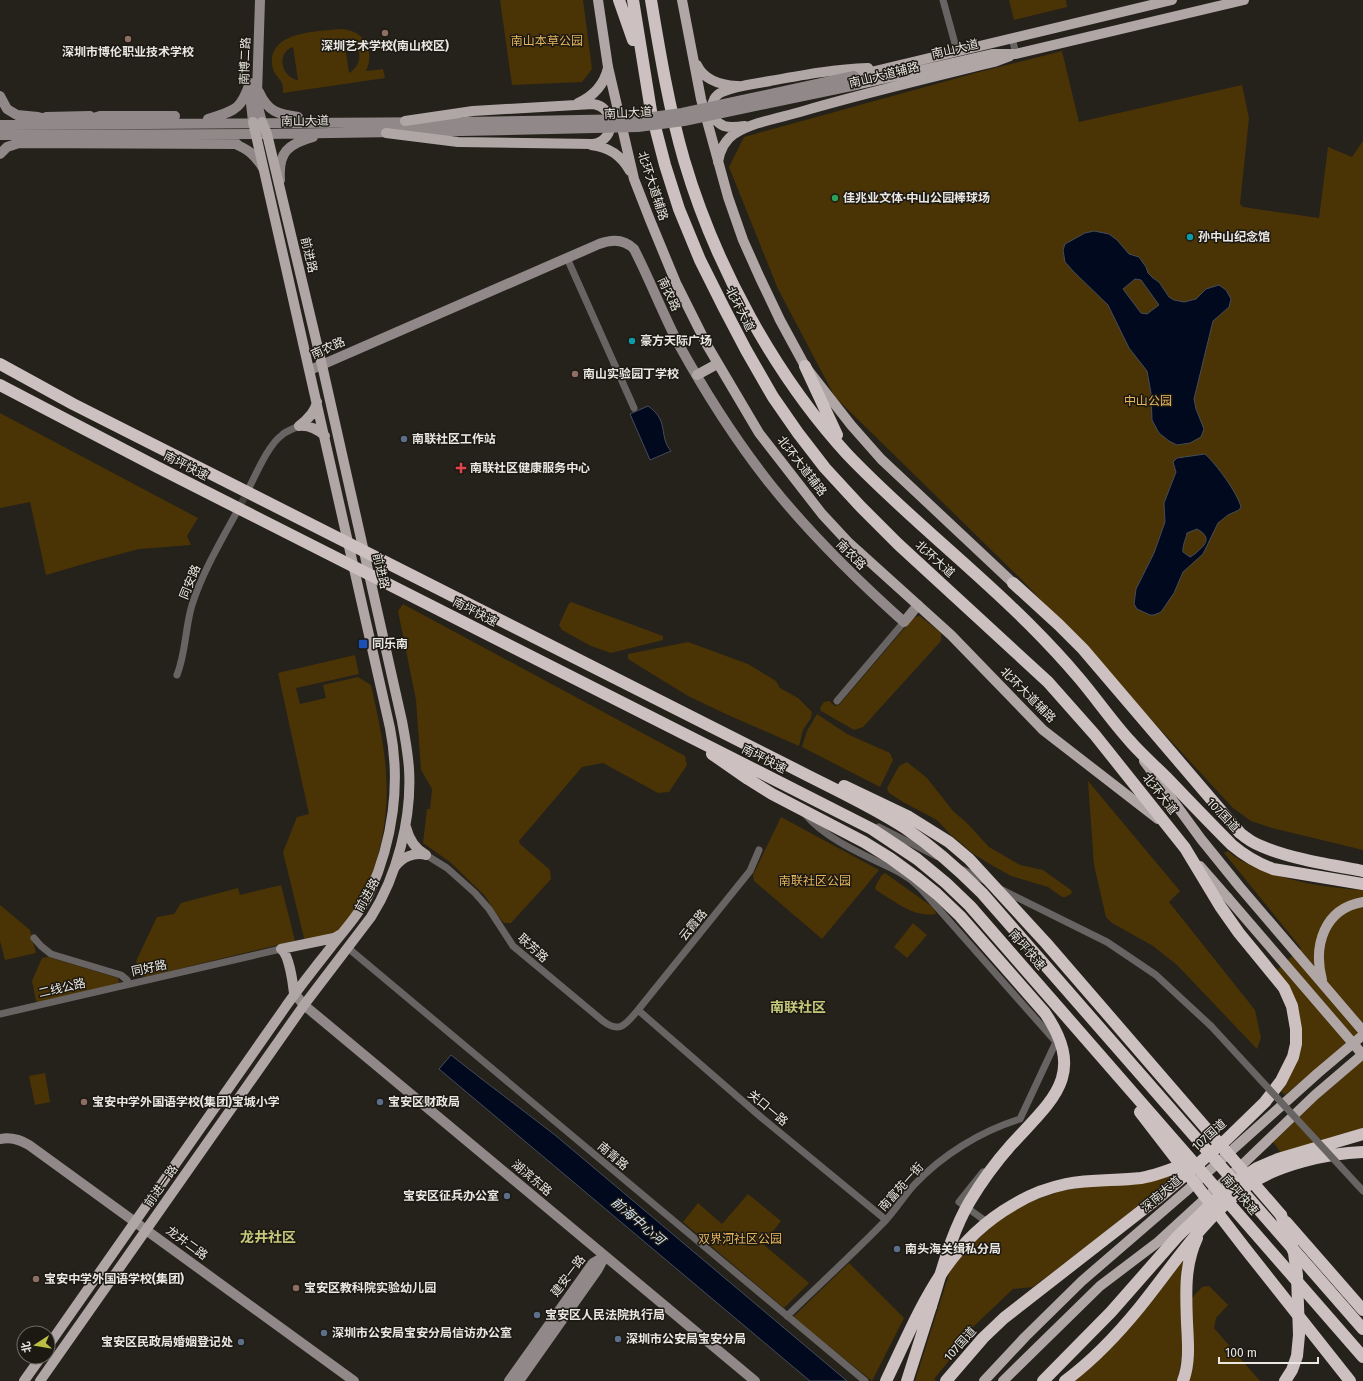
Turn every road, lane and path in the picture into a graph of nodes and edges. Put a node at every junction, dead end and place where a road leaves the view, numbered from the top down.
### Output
1 (253, 0) edge
2 (260, 0) edge
3 (598, 0) edge
4 (619, 0) edge
5 (633, 0) edge
6 (651, 0) edge
7 (682, 0) edge
8 (943, 0) edge
9 (1172, 0) edge
10 (1244, 0) edge
11 (1149, 3) edge
12 (1012, 38) junction
13 (692, 52) junction
14 (957, 52) junction
15 (1016, 54) junction
16 (643, 66) junction
17 (608, 67) junction
18 (892, 72) junction
19 (254, 83) junction
20 (745, 86) junction
21 (0, 96) edge
22 (566, 105) junction
23 (100, 116) junction
24 (218, 116) junction
25 (38, 117) junction
26 (405, 121) junction
27 (234, 122) junction
28 (258, 122) junction
29 (326, 122) junction
30 (198, 123) junction
31 (759, 124) junction
32 (0, 125) edge
33 (68, 125) junction
34 (462, 126) junction
35 (386, 133) junction
36 (214, 134) junction
37 (255, 134) junction
38 (267, 134) junction
39 (329, 134) junction
40 (83, 135) junction
41 (0, 136) edge
42 (19, 142) junction
43 (111, 142) junction
44 (60, 143) junction
45 (196, 143) junction
46 (237, 144) junction
47 (577, 144) junction
48 (0, 154) edge
49 (718, 164) junction
50 (263, 168) junction
51 (634, 179) junction
52 (282, 196) junction
53 (567, 258) junction
54 (0, 364) edge
55 (717, 364) junction
56 (322, 365) junction
57 (805, 366) junction
58 (310, 370) junction
59 (697, 375) junction
60 (0, 385) edge
61 (317, 402) junction
62 (634, 408) dead end
63 (299, 426) junction
64 (325, 436) junction
65 (845, 451) junction
66 (245, 496) tunnel mouth
67 (241, 504) tunnel mouth
68 (1013, 583) joint
69 (413, 595) dead end
70 (918, 605) junction
71 (904, 622) junction
72 (177, 674) dead end
73 (836, 701) dead end
74 (686, 734) junction
75 (1129, 740) junction
76 (789, 766) junction
77 (779, 778) junction
78 (405, 824) junction
79 (1169, 828) junction
80 (1185, 848) joint
81 (759, 850) dead end
82 (426, 855) junction
83 (395, 867) junction
84 (1363, 871) edge
85 (377, 874) junction
86 (390, 879) junction
87 (1363, 884) edge
88 (369, 893) junction
89 (381, 900) junction
90 (1224, 902) junction
91 (1362, 902) edge
92 (342, 933) junction
93 (34, 938) dead end
94 (348, 948) junction
95 (281, 950) junction
96 (129, 984) junction
97 (1323, 984) junction
98 (294, 993) junction
99 (304, 1005) junction
100 (638, 1010) junction
101 (0, 1014) edge
102 (1363, 1031) edge
103 (1363, 1035) edge
104 (1363, 1054) edge
105 (1100, 1056) junction
106 (1020, 1119) junction
107 (1363, 1134) edge
108 (0, 1139) edge
109 (1214, 1150) junction
110 (1363, 1152) edge
111 (1242, 1165) junction
112 (1226, 1189) junction
113 (1363, 1190) edge
114 (1281, 1215) junction
115 (886, 1220) junction
116 (136, 1222) junction
117 (987, 1222) junction
118 (1204, 1225) junction
119 (146, 1230) junction
120 (605, 1256) junction
121 (1363, 1310) edge
122 (787, 1316) junction
123 (1363, 1329) edge
124 (56, 1335) edge
125 (1363, 1357) edge
126 (35, 1365) edge
127 (24, 1381) edge
128 (40, 1381) edge
129 (354, 1381) edge
130 (509, 1381) edge
131 (519, 1381) edge
132 (755, 1381) edge
133 (865, 1381) edge
134 (886, 1381) edge
135 (907, 1381) edge
136 (946, 1381) edge
137 (984, 1381) edge
138 (1003, 1381) edge
139 (1042, 1381) edge
140 (1065, 1381) edge
141 (1183, 1381) edge
142 (1285, 1381) edge
143 (1350, 1381) edge

1 - 19 main road, 南博二路
2 - 19 main road, 南博二路
3 - 17 main road, 北环大道辅路
4 - 16 highway
5 - 16 highway, 北环大道
6 - 65 highway, 北环大道
7 - 13 main road
8 - 14 street
9 - 11 main road, 南山大道
10 - 15 main road, 南山大道
11 - 12 main road, 南山大道
12 - 14 main road, 南山大道
12 - 15 street
13 - 20 main road
13 - 49 main road
14 - 18 main road, 南山大道
15 - 18 main road, 南山大道
15 - 31 main road, 南山大道辅路
16 - 79 highway, 北环大道
17 - 22 main road
17 - 51 main road, 北环大道辅路
18 - 20 main road, 南山大道辅路
18 - 34 main road, 南山大道, bridge
19 - 24 main road
19 - 28 main road, 南博二路
19 - 29 main road
20 - 31 main road
21 - 25 main road
22 - 26 main road
22 - 47 main road
23 - 24 main road
23 - 25 main road
23 - 33 main road
24 - 27 main road
24 - 30 main road
25 - 33 main road
26 - 29 main road, 南山大道
26 - 34 main road, 南山大道
27 - 28 main road, 南山大道
27 - 30 main road, 南山大道
28 - 29 main road, 南山大道
28 - 37 main road, 前进路
28 - 38 main road, 前进路
30 - 33 main road, 南山大道
31 - 49 main road
32 - 33 main road, 南山大道
34 - 35 main road, 南山大道
35 - 39 main road, 南山大道
35 - 47 main road
36 - 37 main road, 南山大道
36 - 40 main road, 南山大道
36 - 45 main road
36 - 46 main road
37 - 38 main road, 南山大道
37 - 50 main road, 前进路
38 - 39 main road, 南山大道
38 - 52 main road, 前进路
39 - 52 main road
40 - 41 main road, 南山大道
40 - 43 main road
40 - 44 main road
41 - 42 main road
42 - 44 main road
42 - 48 main road
43 - 44 main road
43 - 45 main road
45 - 46 main road
46 - 50 main road
47 - 51 main road
49 - 57 main road
50 - 58 main road, 前进路
51 - 55 main road, 北环大道辅路
52 - 56 main road, 前进路
53 - 56 main road, 南农路
53 - 59 main road, 南农路
53 - 62 street
54 - 76 highway, 南坪快速, bridge
55 - 59 main road
55 - 70 main road, 北环大道辅路
56 - 58 main road, 南农路
56 - 78 main road, 前进路
57 - 65 highway
57 - 68 main road
58 - 61 main road, 前进路
59 - 71 main road, 南农路
60 - 74 highway, 南坪快速, bridge
61 - 63 main road
61 - 64 main road, 前进路
63 - 64 main road
63 - 66 street
64 - 85 main road, 前进路
65 - 75 highway, 北环大道
67 - 72 street, 同安路
68 - 84 highway
69 - 77 street
70 - 71 main road
70 - 79 main road, 北环大道辅路
71 - 73 street
74 - 105 highway, 南坪快速, bridge
74 - 135 highway, bridge
75 - 87 highway, 107国道
75 - 97 main road, 北环大道
76 - 114 highway, bridge
76 - 123 highway, 南坪快速, bridge
77 - 106 street
77 - 113 street, bridge
78 - 82 main road
78 - 83 main road, 前进路
79 - 80 highway, 北环大道
80 - 90 highway, 107国道
81 - 100 street, 云霞路
82 - 83 main road
82 - 100 street, 联芳路
83 - 86 main road, 前进路
85 - 86 main road
85 - 88 main road, 前进路
86 - 89 main road, 前进路
88 - 89 main road
88 - 92 main road, 前进路
89 - 94 main road, 前进路
90 - 104 main road, bridge
90 - 109 highway, 107国道
91 - 97 main road
92 - 95 main road
92 - 98 main road, 前进路
93 - 96 street, 同好路
94 - 99 main road, 前进路
94 - 122 street, 南青路
95 - 96 street, 同好路
95 - 98 main road
96 - 101 street, 二线公路
97 - 102 main road, 北环大道
98 - 99 main road, 湖滨东路
98 - 116 main road, 前进一路
99 - 119 main road, 前进一路
99 - 120 main road, 湖滨东路
100 - 115 street, 关口一路
103 - 137 main road, 深南大道
104 - 111 main road
105 - 125 highway, 南坪快速, bridge
105 - 143 highway, bridge
106 - 115 street, 南富苑一街
106 - 117 street
107 - 112 highway
108 - 116 main road, 龙井二路
109 - 117 highway
109 - 136 highway, 107国道
110 - 118 highway
111 - 112 highway
111 - 138 main road
112 - 139 highway
114 - 121 highway
114 - 142 highway, bridge
115 - 122 street, 南富苑一街
116 - 119 main road, 龙井二路
116 - 124 main road, 前进一路
117 - 134 highway
118 - 140 highway
118 - 141 highway
119 - 128 main road, 前进一路
119 - 129 main road, 龙井二路
120 - 130 main road, 建安一路
120 - 131 main road, 建安一路
120 - 132 main road, 湖滨东路
122 - 133 street, 南青路
126 - 127 main road

